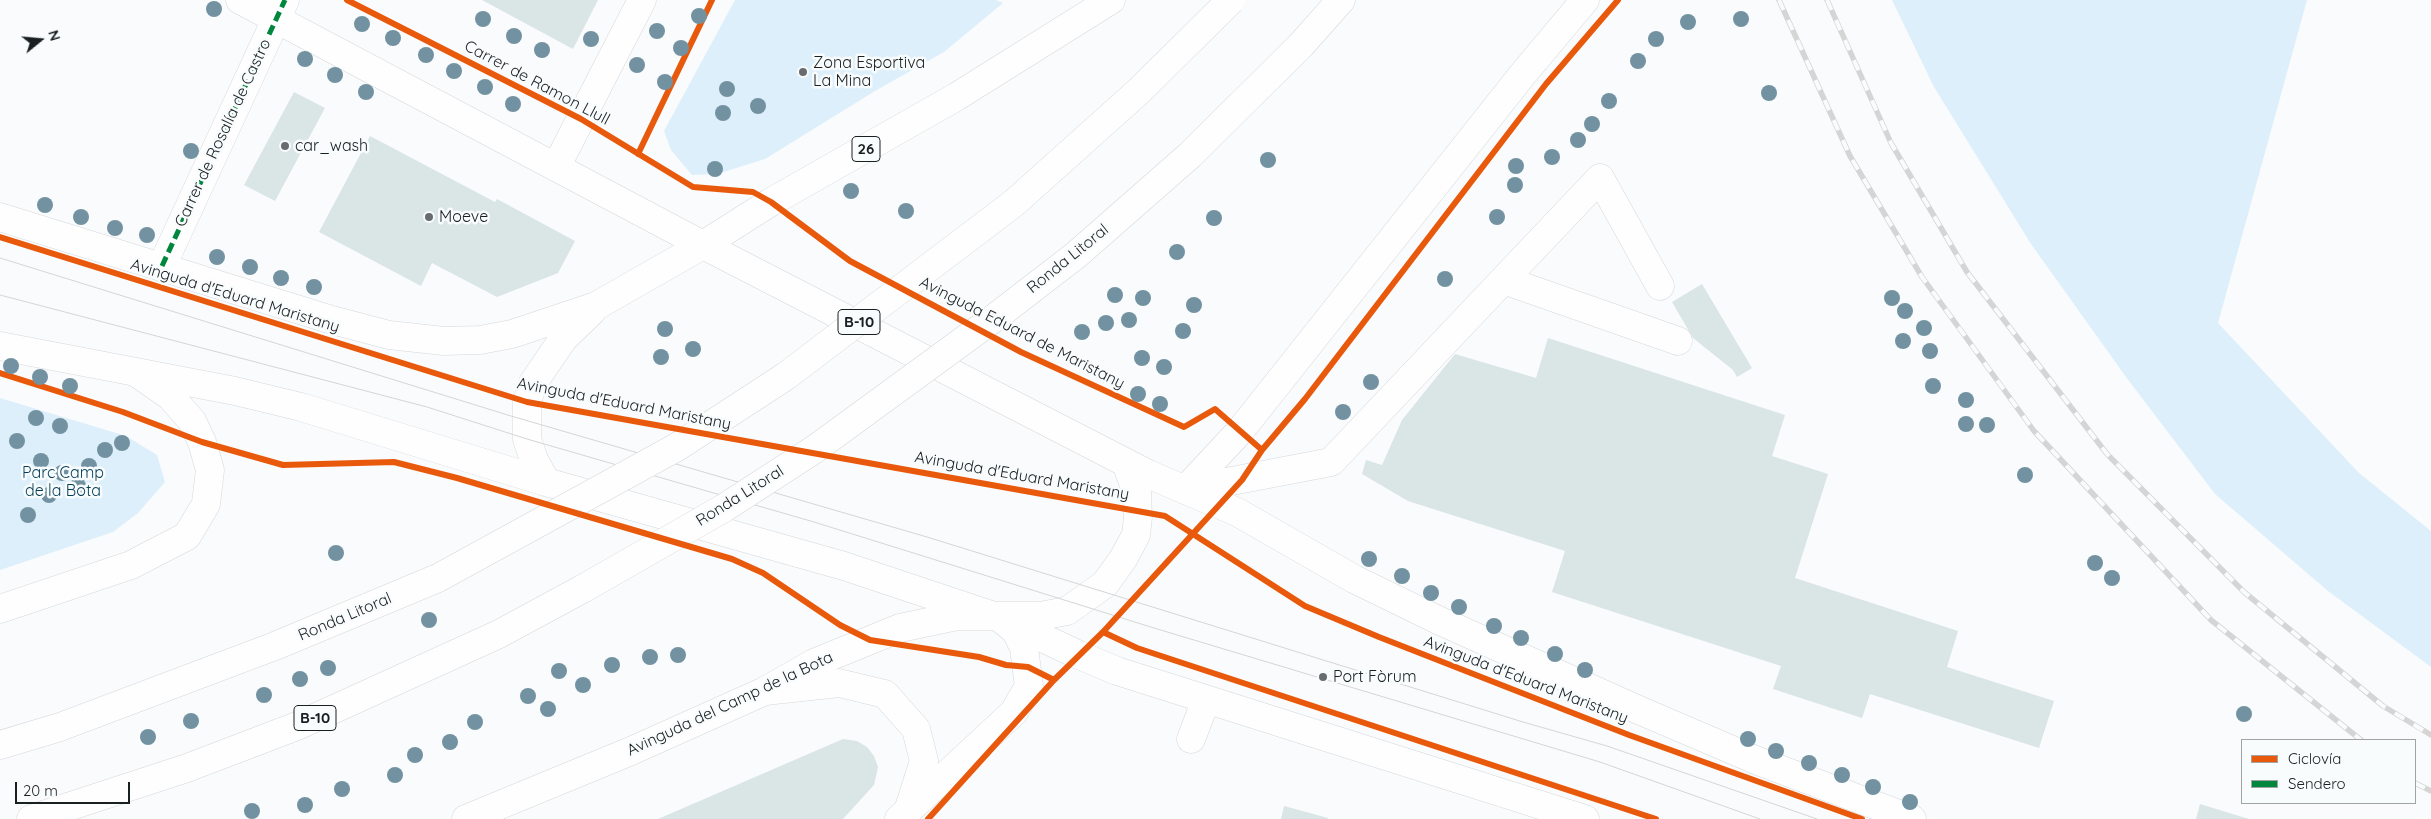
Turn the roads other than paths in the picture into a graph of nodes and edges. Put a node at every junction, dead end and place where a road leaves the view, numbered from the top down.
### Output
1 (240, 0) edge
2 (642, 0) edge
3 (1111, 0) edge
4 (1231, 0) edge
5 (1341, 0) edge
6 (1585, 0) edge
7 (280, 9) edge
8 (556, 168) junction
9 (0, 217) edge
10 (703, 245) junction
11 (162, 266) junction
12 (1504, 280) junction
13 (1660, 286) dead end
14 (596, 306) junction
15 (1678, 341) dead end
16 (0, 346) edge
17 (137, 373) junction
18 (1126, 463) junction
19 (546, 482) junction
20 (1185, 490) junction
21 (0, 609) edge
22 (1000, 618) junction
23 (765, 691) junction
24 (1206, 700) junction
25 (1191, 739) dead end
26 (0, 745) edge
27 (904, 814) edge
28 (31, 819) edge
29 (466, 819) edge
30 (1585, 819) edge
31 (1912, 819) edge

1 - 7 main road
2 - 8 main road
3 - 10 main road, 26
4 - 26 main road, Ronda Litoral / B-10, bridge
5 - 28 main road, Ronda Litoral / B-10, bridge
6 - 20 main road
7 - 8 main road
7 - 11 main road, Carrer de Rosalía de Castro
8 - 10 main road
9 - 11 main road, Avinguda d'Eduard Maristany
10 - 14 main road, Avinguda d'Eduard Maristany
10 - 18 main road, Avinguda d'Eduard Maristany
11 - 14 main road, Avinguda d'Eduard Maristany
12 - 13 main road
12 - 15 main road
12 - 20 main road
14 - 19 main road
16 - 17 main road
17 - 19 main road
17 - 21 main road
18 - 20 main road, Avinguda d'Eduard Maristany
18 - 22 main road, Avinguda del Camp de la Bota
19 - 22 main road
20 - 31 main road, Avinguda d'Eduard Maristany
22 - 23 main road, Avinguda del Camp de la Bota
22 - 24 main road
22 - 27 main road
23 - 27 main road
23 - 29 main road, Avinguda del Camp de la Bota
24 - 25 main road
24 - 30 main road

